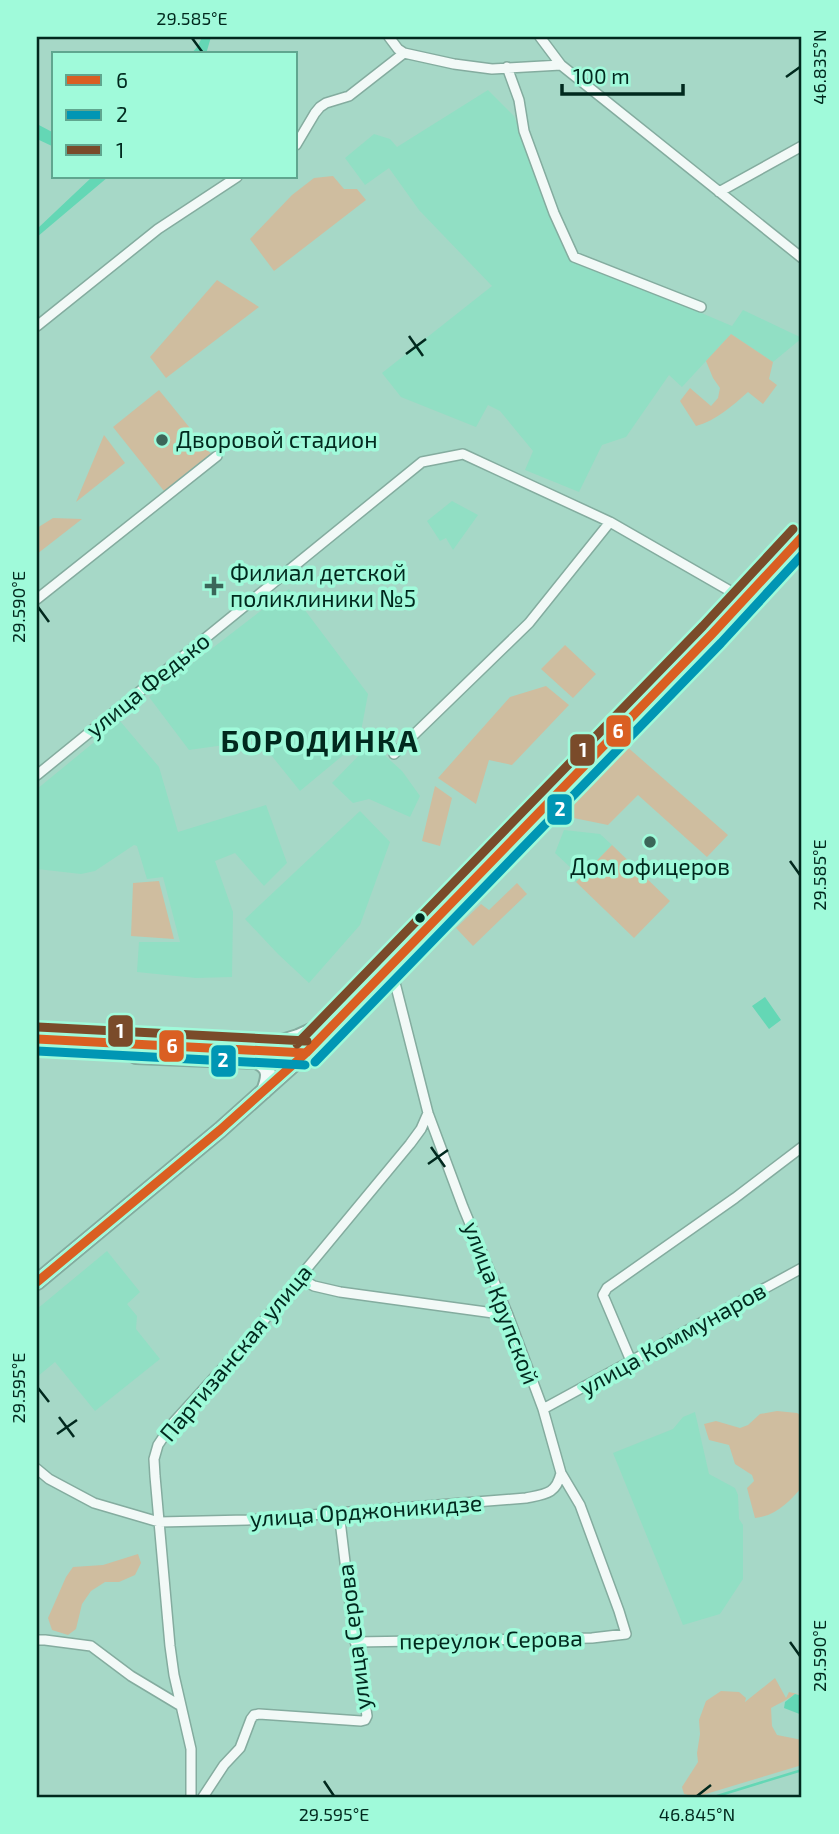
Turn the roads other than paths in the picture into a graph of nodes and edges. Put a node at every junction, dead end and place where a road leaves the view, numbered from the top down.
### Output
1 (389, 37) edge
2 (541, 37) edge
3 (404, 53) junction
4 (561, 65) junction
5 (507, 67) junction
6 (298, 141) edge
7 (802, 146) edge
8 (235, 178) edge
9 (719, 192) junction
10 (802, 258) edge
11 (701, 307) dead end
12 (37, 326) edge
13 (216, 456) dead end
14 (610, 522) junction
15 (802, 537) edge
16 (37, 599) edge
17 (744, 599) junction
18 (394, 754) dead end
19 (37, 775) edge
20 (391, 967) junction
21 (342, 1017) junction
22 (37, 1039) edge
23 (110, 1043) junction
24 (256, 1050) junction
25 (306, 1053) junction
26 (264, 1092) junction
27 (428, 1113) junction
28 (802, 1147) edge
29 (802, 1268) edge
30 (299, 1279) junction
31 (37, 1282) edge
32 (508, 1315) junction
33 (631, 1361) junction
34 (543, 1409) junction
35 (37, 1469) edge
36 (561, 1473) junction
37 (339, 1512) junction
38 (159, 1522) junction
39 (626, 1634) joint
40 (37, 1640) edge
41 (355, 1642) junction
42 (181, 1706) junction
43 (191, 1797) edge
44 (203, 1797) edge

1 - 3 street
2 - 4 street
3 - 5 street
3 - 6 street
4 - 5 street
4 - 9 street
5 - 11 street
7 - 9 street
8 - 12 street
9 - 10 street
13 - 16 street
14 - 17 street
14 - 18 street
14 - 19 street, улица Федько
15 - 17 main road
17 - 20 main road
20 - 21 main road
20 - 27 street, улица Крупской
21 - 24 main road
21 - 25 main road
22 - 23 main road
23 - 24 main road
23 - 26 main road
24 - 25 main road
25 - 26 main road
26 - 31 main road
27 - 30 street, Партизанская улица
27 - 32 street, улица Крупской
28 - 33 street
29 - 33 street, улица Коммунаров
30 - 32 street
30 - 38 street, Партизанская улица
32 - 34 street, улица Крупской
33 - 34 street, улица Коммунаров
34 - 36 street, улица Крупской
35 - 38 street, улица Орджоникидзе
36 - 37 street, улица Орджоникидзе
36 - 39 street, улица Крупской
37 - 38 street, улица Орджоникидзе
37 - 41 street, улица Серова
38 - 42 street, Партизанская улица
39 - 41 street, переулок Серова
40 - 42 street
41 - 44 street, улица Серова
42 - 43 street, Партизанская улица

